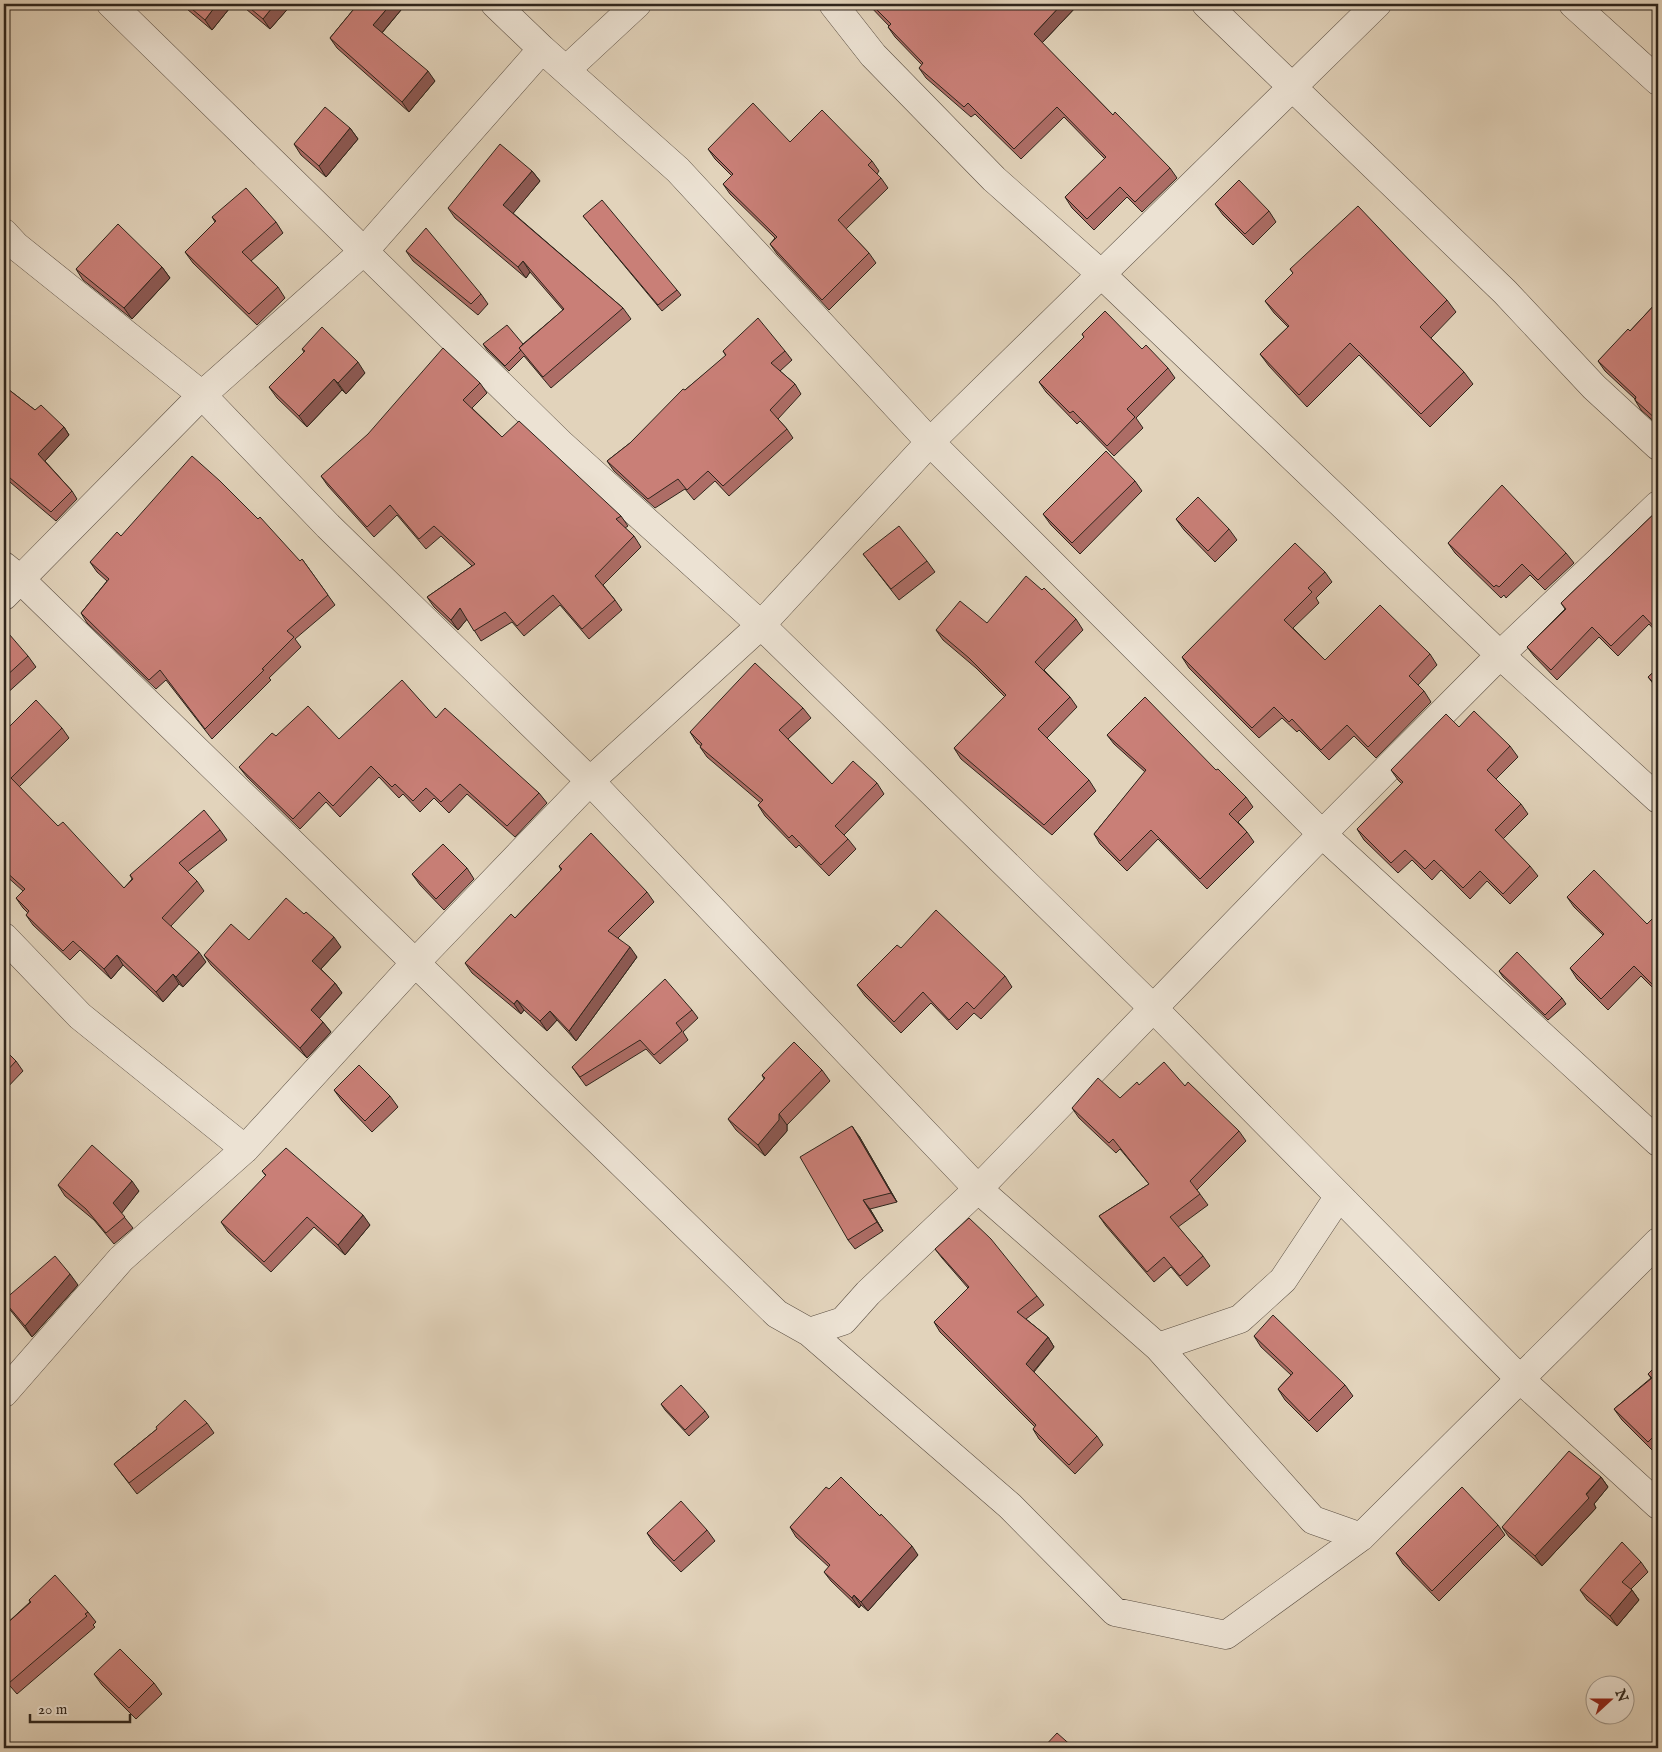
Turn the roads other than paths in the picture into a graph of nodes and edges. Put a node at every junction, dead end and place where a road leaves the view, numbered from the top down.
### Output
1 (111, 4) edge
2 (495, 4) edge
3 (636, 4) edge
4 (833, 4) edge
5 (1206, 4) edge
6 (1376, 4) edge
7 (1573, 4) edge
8 (542, 49) junction
9 (566, 70) junction
10 (1658, 81) edge
11 (1293, 86) junction
12 (4, 233) edge
13 (365, 250) junction
14 (1100, 273) junction
15 (202, 395) junction
16 (930, 442) junction
17 (1658, 446) edge
18 (1658, 505) edge
19 (9, 581) edge
20 (761, 626) junction
21 (1500, 655) junction
22 (590, 781) junction
23 (1658, 799) edge
24 (1322, 834) junction
25 (4, 937) edge
26 (416, 963) junction
27 (1154, 1009) junction
28 (1658, 1142) edge
29 (245, 1149) junction
30 (978, 1189) junction
31 (1339, 1196) junction
32 (1658, 1242) edge
33 (808, 1332) junction
34 (1158, 1347) junction
35 (9, 1378) edge
36 (1520, 1379) junction
37 (1658, 1505) edge
38 (1361, 1537) junction

1 - 13 street
2 - 8 street
3 - 9 street
4 - 14 street
5 - 11 street
6 - 11 street
7 - 10 street
8 - 9 street
8 - 13 street
9 - 16 street
11 - 14 street
11 - 17 street
12 - 15 street
13 - 15 street
13 - 20 street
14 - 16 street
14 - 21 street
15 - 19 street
15 - 22 street
16 - 20 street
16 - 24 street
18 - 21 street
19 - 26 street
20 - 22 street
20 - 27 street
21 - 23 street
21 - 24 street
22 - 26 street
22 - 30 street
24 - 27 street
24 - 28 street
25 - 29 street
26 - 29 street
26 - 33 street
27 - 30 street
27 - 31 street
29 - 35 street
30 - 33 street
30 - 34 street
31 - 34 street
31 - 36 street
32 - 36 street
33 - 38 street
34 - 38 street
36 - 37 street
36 - 38 street

